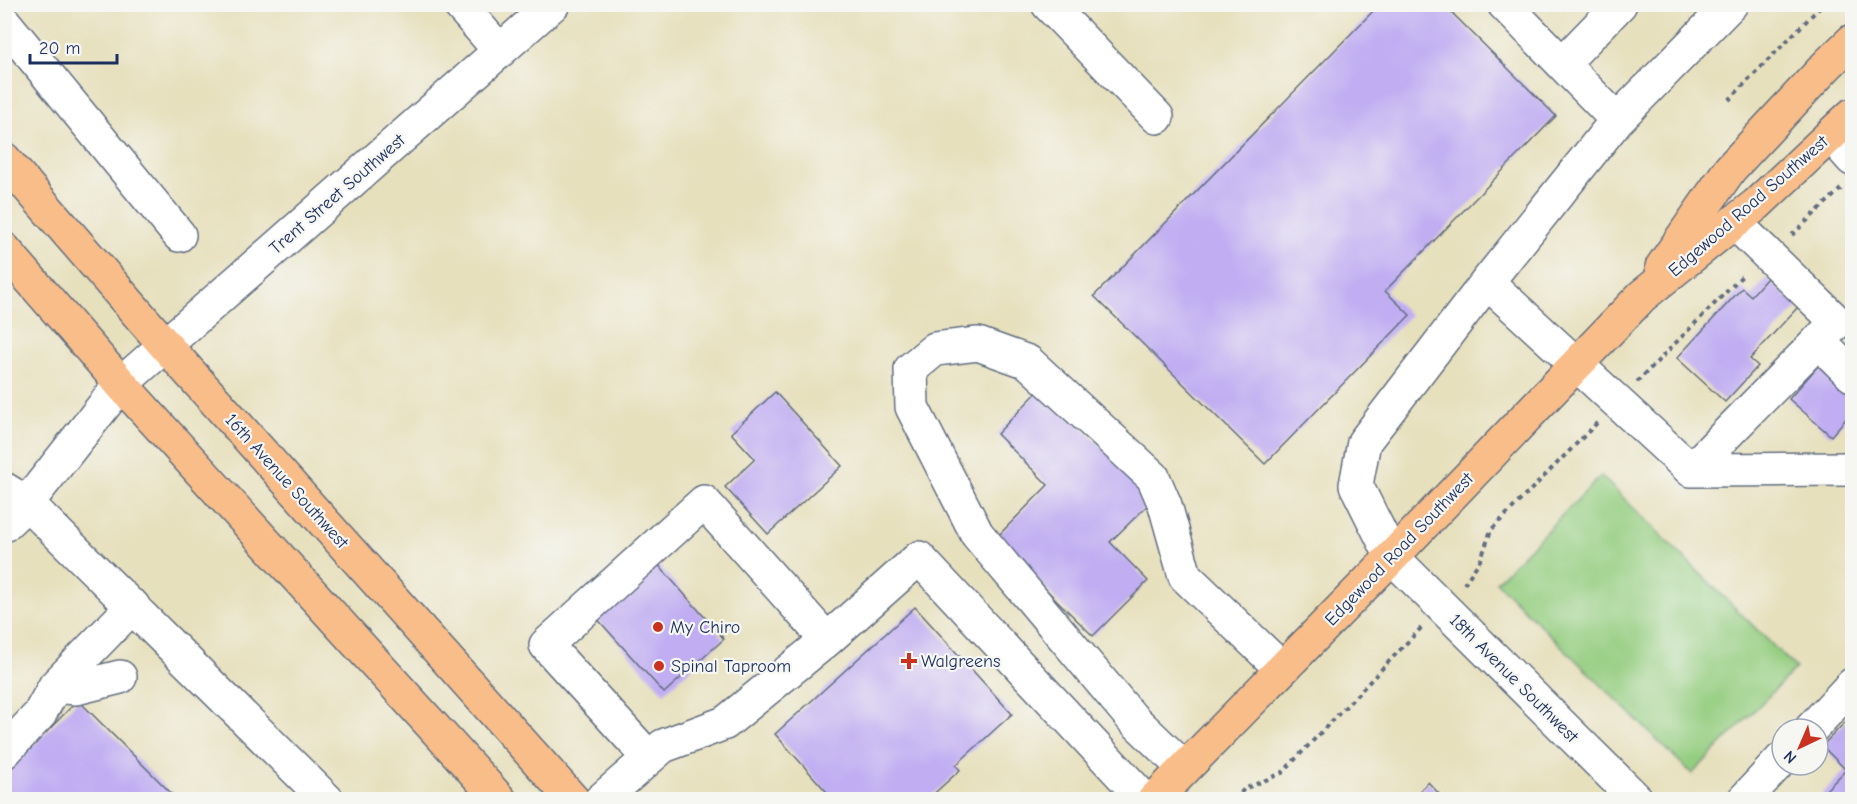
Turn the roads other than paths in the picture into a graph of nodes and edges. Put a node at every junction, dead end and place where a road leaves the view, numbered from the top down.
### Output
1 (459, 4) edge
2 (553, 4) edge
3 (1048, 4) edge
4 (1504, 4) edge
5 (1620, 4) edge
6 (1731, 4) edge
7 (4, 22) edge
8 (1852, 41) edge
9 (500, 51) junction
10 (1563, 63) junction
11 (1157, 117) dead end
12 (1617, 120) junction
13 (1845, 149) edge
14 (4, 159) edge
15 (1734, 222) junction
16 (179, 235) dead end
17 (4, 249) edge
18 (1487, 282) junction
19 (1642, 296) junction
20 (1818, 341) junction
21 (165, 345) junction
22 (1577, 364) junction
23 (1852, 375) edge
24 (121, 384) junction
25 (1691, 470) junction
26 (1852, 470) edge
27 (12, 506) edge
28 (1392, 557) junction
29 (133, 606) junction
30 (827, 640) junction
31 (1282, 669) junction
32 (120, 677) dead end
33 (1852, 685) edge
34 (55, 686) junction
35 (1822, 717) edge
36 (4, 752) edge
37 (649, 758) junction
38 (1184, 768) junction
39 (1770, 772) edge
40 (1628, 796) edge
41 (327, 800) edge
42 (500, 800) edge
43 (573, 800) edge
44 (601, 800) edge
45 (1145, 800) edge
46 (1154, 800) edge
47 (1744, 800) edge

1 - 9 street
2 - 9 street, Trent Street Southwest
3 - 11 street
4 - 10 street
5 - 10 street
6 - 12 street, 18th Avenue Southwest
7 - 16 street
8 - 19 main road, Edgewood Road Southwest
9 - 21 street, Trent Street Southwest
10 - 12 street
12 - 18 street, 18th Avenue Southwest
13 - 15 main road, Edgewood Road Southwest
14 - 21 main road, 16th Avenue Southwest
15 - 19 main road, Edgewood Road Southwest
15 - 20 street
17 - 24 main road
18 - 22 street
18 - 28 street, 18th Avenue Southwest
19 - 22 main road, Edgewood Road Southwest
20 - 23 street
20 - 25 street
21 - 24 street, Trent Street Southwest
21 - 43 main road, 16th Avenue Southwest
22 - 25 street
22 - 28 main road, Edgewood Road Southwest
24 - 27 street, Trent Street Southwest
24 - 42 main road
25 - 26 street
27 - 29 street
28 - 31 main road, Edgewood Road Southwest
28 - 40 street, 18th Avenue Southwest
29 - 34 street
29 - 41 street
30 - 37 street
30 - 37 street
30 - 45 street
31 - 38 main road, Edgewood Road Southwest
31 - 38 street
32 - 34 street
33 - 35 street
34 - 36 street
37 - 44 street
38 - 46 main road, Edgewood Road Southwest
39 - 47 street

